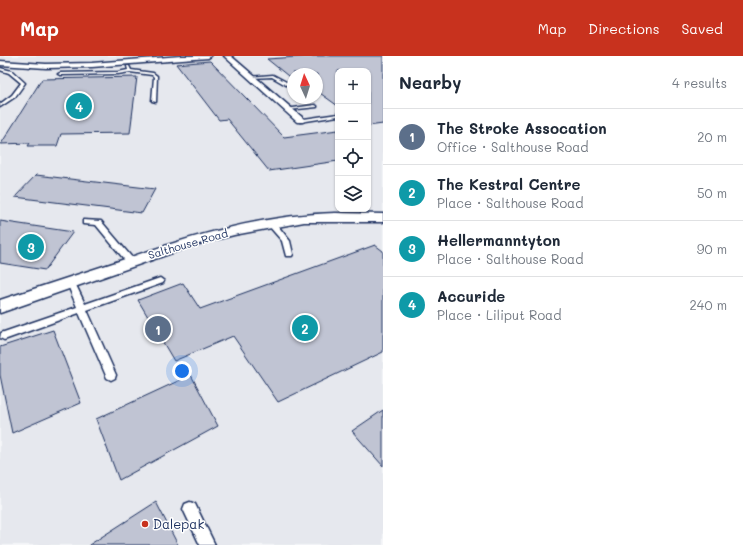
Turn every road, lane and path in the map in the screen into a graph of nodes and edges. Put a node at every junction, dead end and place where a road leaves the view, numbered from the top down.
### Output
1 (208, 56) edge
2 (227, 56) edge
3 (125, 62) junction
4 (0, 63) edge
5 (24, 64) junction
6 (0, 69) edge
7 (7, 70) junction
8 (130, 71) junction
9 (0, 73) edge
10 (60, 74) dead end
11 (251, 77) junction
12 (287, 83) edge
13 (154, 101) dead end
14 (0, 106) edge
15 (316, 106) dead end
16 (288, 109) junction
17 (335, 115) edge
18 (300, 120) joint
19 (383, 218) edge
20 (86, 222) dead end
21 (271, 223) junction
22 (289, 254) dead end
23 (131, 262) junction
24 (160, 281) dead end
25 (71, 284) junction
26 (0, 307) edge
27 (82, 310) junction
28 (4, 336) dead end
29 (111, 376) dead end
30 (190, 509) dead end
31 (208, 545) edge

1 - 3 street
2 - 11 street
3 - 5 street
3 - 8 lane
4 - 5 street
5 - 7 lane
6 - 7 lane
7 - 9 lane
7 - 14 lane
8 - 10 lane
8 - 13 lane
11 - 12 lane
11 - 16 street
15 - 16 lane
16 - 18 street
17 - 18 lane
19 - 21 street, Salthouse Road
20 - 23 lane
21 - 22 lane
21 - 23 street, Salthouse Road
23 - 25 street, Salthouse Road
24 - 27 lane
25 - 26 street, Salthouse Road
25 - 27 lane
27 - 28 lane
27 - 29 lane
30 - 31 lane

